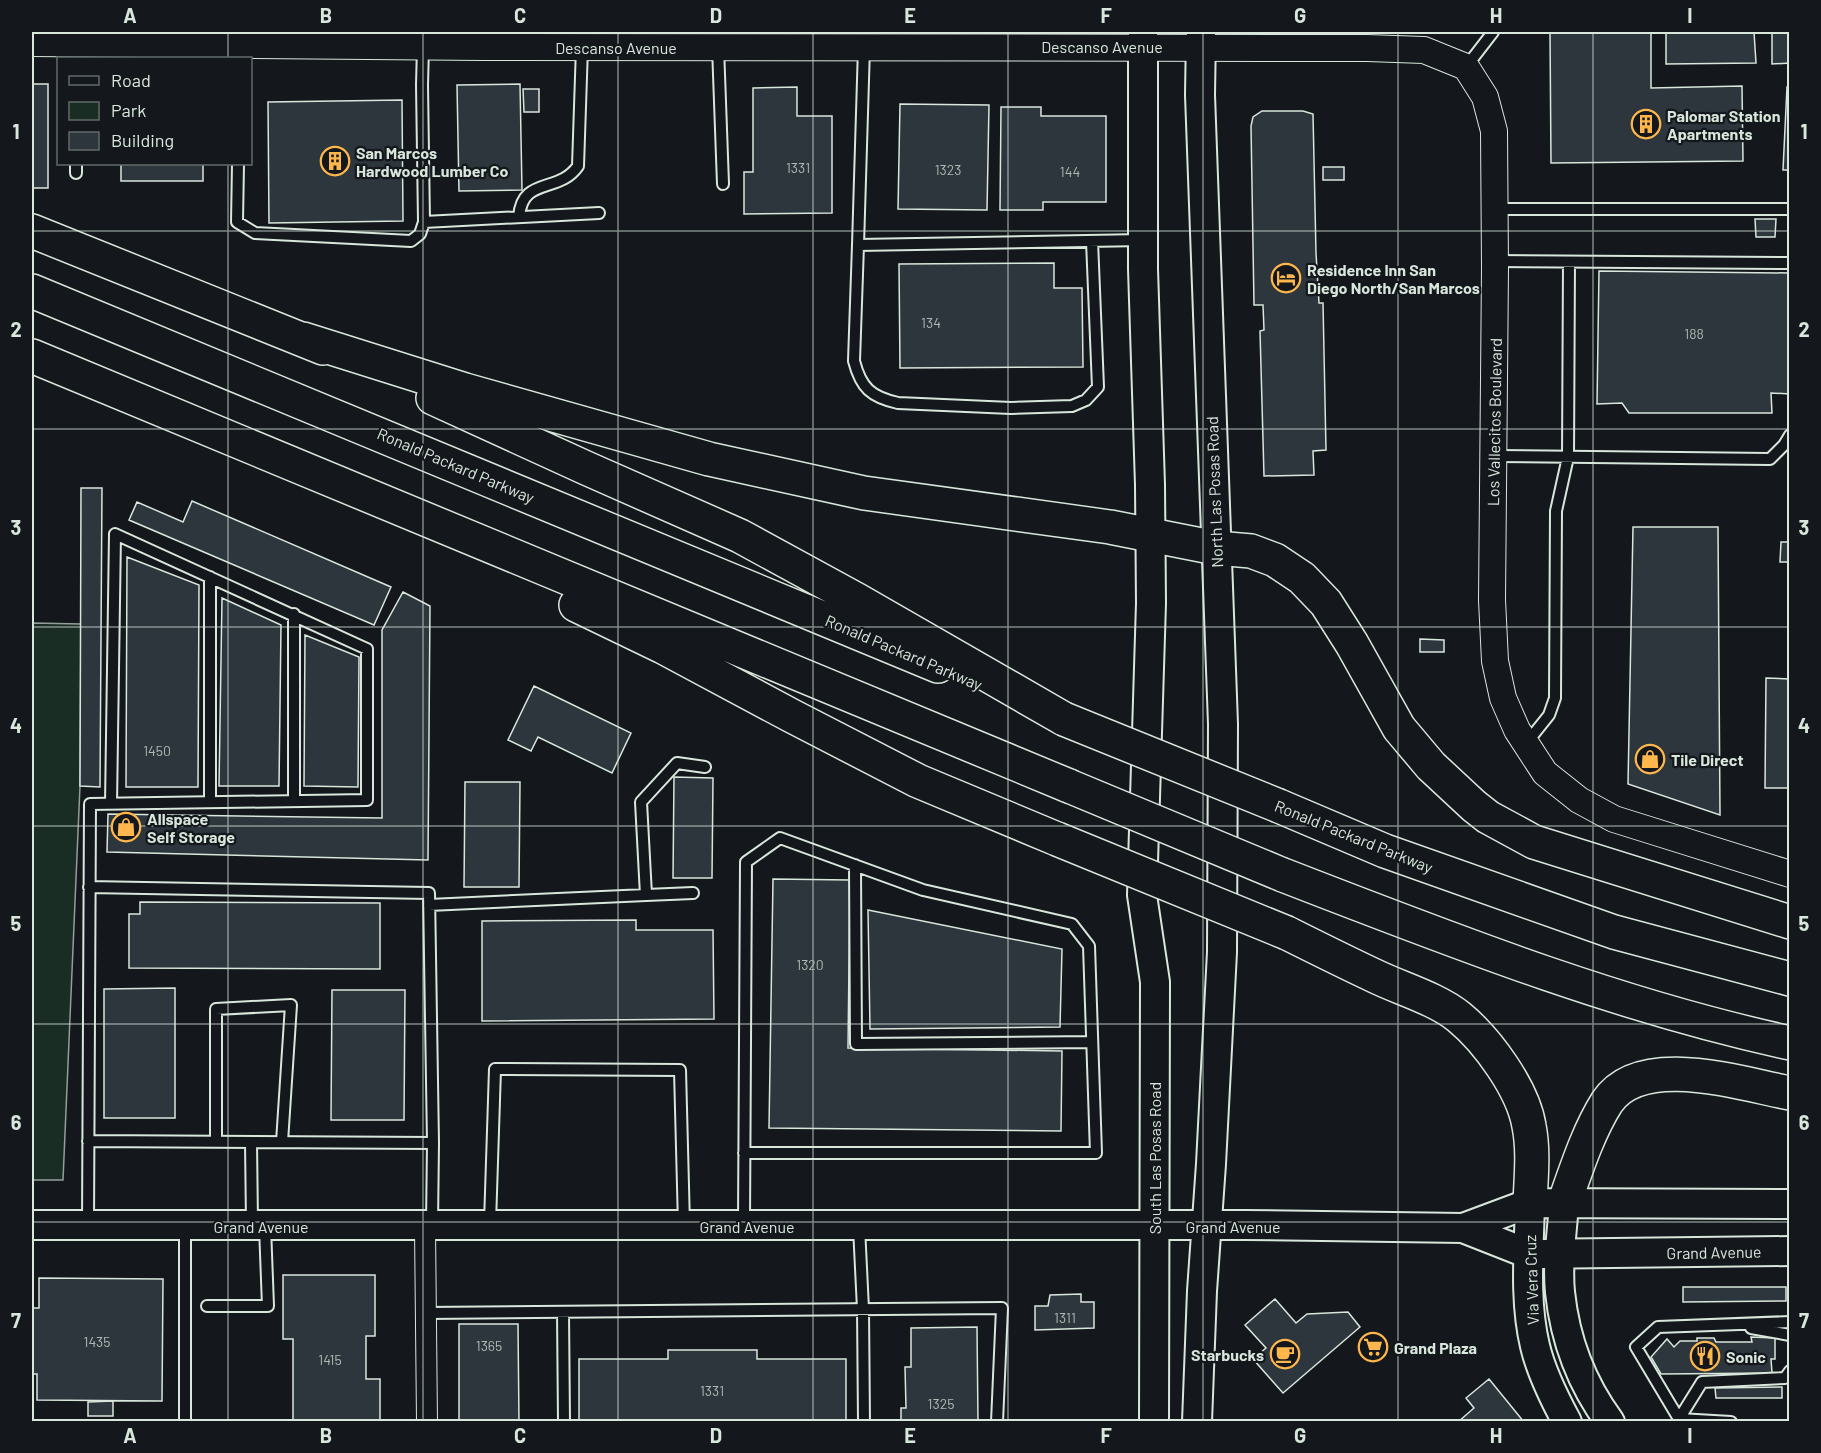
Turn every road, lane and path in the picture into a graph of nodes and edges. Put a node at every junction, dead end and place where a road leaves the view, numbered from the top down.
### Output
1 (1493, 32) edge
2 (206, 38) edge
3 (1143, 39) edge
4 (1201, 39) edge
5 (412, 41) edge
6 (32, 43) edge
7 (574, 44) junction
8 (718, 46) junction
9 (864, 46) junction
10 (81, 51) edge
11 (241, 52) edge
12 (1467, 67) junction
13 (238, 165) edge
14 (723, 184) dead end
15 (1495, 209) junction
16 (1790, 209) edge
17 (599, 213) dead end
18 (519, 217) junction
19 (424, 222) junction
20 (32, 231) edge
21 (1143, 240) junction
22 (1092, 241) junction
23 (858, 245) junction
24 (1495, 261) junction
25 (1569, 262) junction
26 (1790, 263) edge
27 (32, 291) edge
28 (303, 339) junction
29 (32, 356) edge
30 (1790, 435) edge
31 (242, 443) junction
32 (1494, 456) junction
33 (1568, 457) junction
34 (1151, 535) junction
35 (1216, 548) junction
36 (210, 577) junction
37 (294, 614) junction
38 (1064, 719) junction
39 (1525, 745) junction
40 (705, 766) dead end
41 (294, 801) junction
42 (210, 802) junction
43 (111, 804) junction
44 (855, 866) junction
45 (1790, 874) edge
46 (89, 887) junction
47 (693, 893) dead end
48 (646, 896) junction
49 (429, 905) junction
50 (1790, 922) edge
51 (1790, 979) edge
52 (1092, 1042) junction
53 (1790, 1043) edge
54 (1790, 1093) edge
55 (88, 1141) junction
56 (216, 1142) junction
57 (250, 1142) junction
58 (282, 1142) junction
59 (433, 1143) junction
60 (744, 1153) junction
61 (1530, 1203) junction
62 (1563, 1204) junction
63 (1790, 1204) edge
64 (32, 1225) edge
65 (88, 1226) junction
66 (185, 1226) junction
67 (259, 1226) junction
68 (490, 1226) junction
69 (744, 1226) junction
70 (859, 1226) junction
71 (1154, 1226) junction
72 (1207, 1226) junction
73 (428, 1227) junction
74 (684, 1227) junction
75 (1463, 1227) junction
76 (1790, 1251) edge
77 (1529, 1254) junction
78 (1560, 1254) junction
79 (207, 1306) dead end
80 (863, 1310) junction
81 (563, 1312) junction
82 (426, 1313) junction
83 (1790, 1322) edge
84 (1736, 1324) junction
85 (1790, 1335) edge
86 (1790, 1371) edge
87 (1678, 1420) edge
88 (185, 1422) edge
89 (427, 1422) edge
90 (564, 1422) edge
91 (864, 1422) edge
92 (997, 1422) edge
93 (1154, 1422) edge
94 (1197, 1422) edge
95 (1567, 1422) edge
96 (1610, 1422) edge
97 (1731, 1422) edge

1 - 12 lane
2 - 10 street, Descanso Avenue
2 - 11 street, Descanso Avenue
3 - 4 street, Descanso Avenue
3 - 9 street, Descanso Avenue
3 - 21 main road
4 - 12 street
4 - 35 main road, North Las Posas Road
5 - 7 street, Descanso Avenue
5 - 11 street, Descanso Avenue
5 - 19 lane
6 - 10 street, Descanso Avenue
7 - 8 street, Descanso Avenue
7 - 18 lane
8 - 9 street, Descanso Avenue
8 - 14 lane
9 - 23 lane
12 - 15 street, Los Vallecitos Boulevard
13 - 19 lane
15 - 16 lane
15 - 24 street, Los Vallecitos Boulevard
17 - 18 lane
18 - 19 lane
20 - 28 highway
21 - 22 lane
21 - 34 main road
22 - 23 lane
22 - 23 lane
24 - 25 lane
24 - 32 street, Los Vallecitos Boulevard
25 - 26 lane
25 - 33 lane
27 - 38 highway, Ronald Packard Parkway
28 - 34 highway
28 - 38 highway
29 - 31 highway
30 - 33 lane
31 - 53 highway, bridge
31 - 61 highway, bridge
32 - 33 lane
32 - 39 street, Los Vallecitos Boulevard
33 - 39 lane
34 - 35 highway
34 - 71 main road, South Las Posas Road
35 - 50 highway
35 - 72 main road, North Las Posas Road
36 - 37 lane
36 - 42 lane
36 - 43 lane
37 - 41 lane
37 - 41 lane
38 - 51 highway, Ronald Packard Parkway, bridge
39 - 45 street, Los Vallecitos Boulevard
40 - 48 lane
41 - 42 lane
42 - 43 lane
43 - 46 lane
44 - 52 lane
44 - 52 lane
44 - 60 lane
46 - 49 lane
46 - 55 lane
47 - 48 lane
48 - 49 lane
49 - 59 lane
52 - 60 lane
54 - 62 highway
55 - 56 lane
55 - 65 lane
56 - 57 lane
56 - 58 lane
57 - 58 lane
57 - 67 lane
58 - 59 lane
59 - 73 lane
60 - 69 lane
61 - 62 main road, Grand Avenue
61 - 75 main road, Grand Avenue
61 - 77 main road, Via Vera Cruz
62 - 63 main road, Grand Avenue
62 - 78 main road, Via Vera Cruz
64 - 65 main road, Grand Avenue
65 - 66 main road, Grand Avenue
66 - 67 main road, Grand Avenue
66 - 88 lane
67 - 73 main road, Grand Avenue
67 - 79 lane
68 - 73 main road, Grand Avenue
68 - 74 main road, Grand Avenue
68 - 74 lane
69 - 70 main road, Grand Avenue
69 - 74 main road, Grand Avenue
70 - 71 main road, Grand Avenue
70 - 80 lane
71 - 72 main road, Grand Avenue
71 - 93 main road, South Las Posas Road
72 - 75 main road, Grand Avenue
72 - 94 main road
73 - 82 street
75 - 77 main road, Grand Avenue
76 - 78 main road, Grand Avenue
77 - 78 main road, Grand Avenue
77 - 95 main road, Via Vera Cruz
78 - 96 main road, Via Vera Cruz
80 - 81 lane
80 - 91 lane
80 - 92 lane
81 - 82 lane
81 - 90 lane
82 - 89 street
83 - 84 lane
84 - 85 lane
84 - 87 lane
86 - 87 lane
87 - 97 lane

